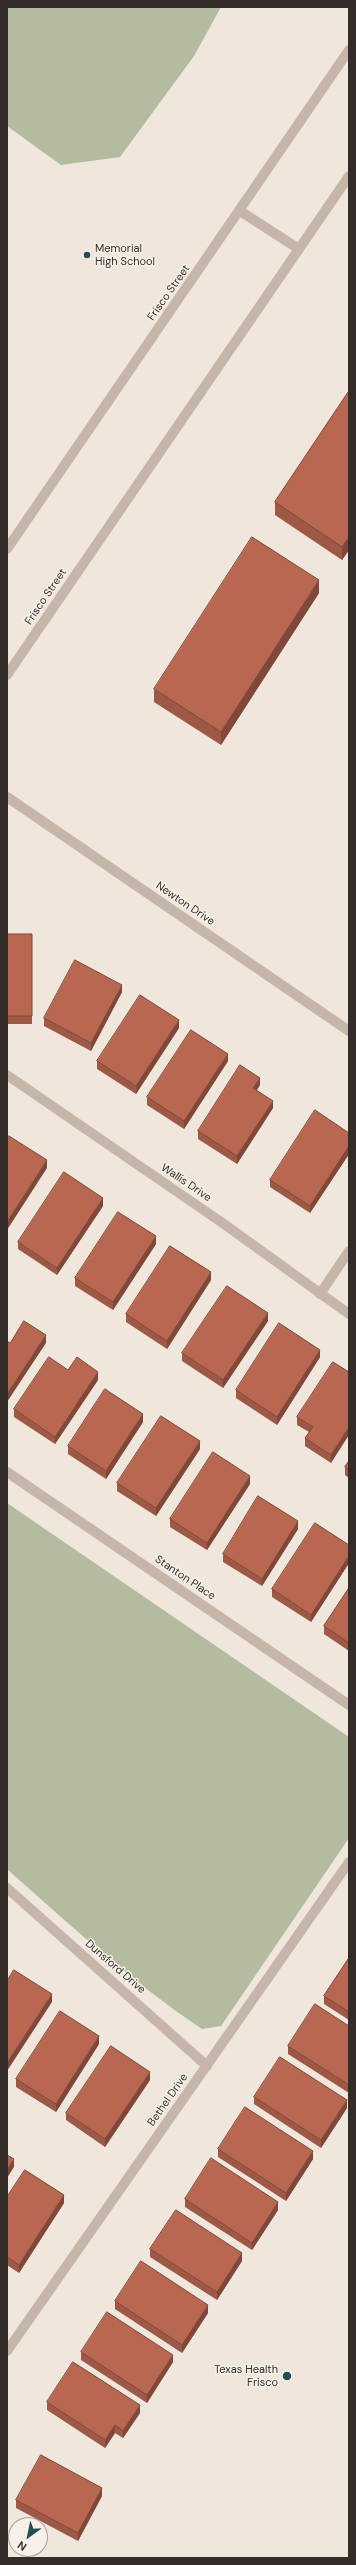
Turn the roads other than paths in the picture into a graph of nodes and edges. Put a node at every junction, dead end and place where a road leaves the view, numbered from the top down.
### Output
1 (349, 50) edge
2 (349, 176) edge
3 (240, 211) junction
4 (299, 249) junction
5 (7, 549) edge
6 (7, 675) edge
7 (7, 797) edge
8 (349, 1031) edge
9 (7, 1075) edge
10 (349, 1251) edge
11 (320, 1294) junction
12 (349, 1314) edge
13 (7, 1472) edge
14 (349, 1705) edge
15 (349, 1862) edge
16 (7, 1888) edge
17 (207, 2066) junction
18 (10, 2340) edge
19 (7, 2351) edge

1 - 3 street, Frisco Street
2 - 4 street, Frisco Street
3 - 4 street
3 - 5 street, Frisco Street
4 - 6 street, Frisco Street
7 - 8 street, Newton Drive
9 - 11 street, Wallis Drive
10 - 11 street
11 - 12 street, Wallis Drive
13 - 14 street, Stanton Place
15 - 17 street, Bethel Drive
16 - 17 street, Dunsford Drive
17 - 18 street, Bethel Drive
18 - 19 street, Bethel Drive

